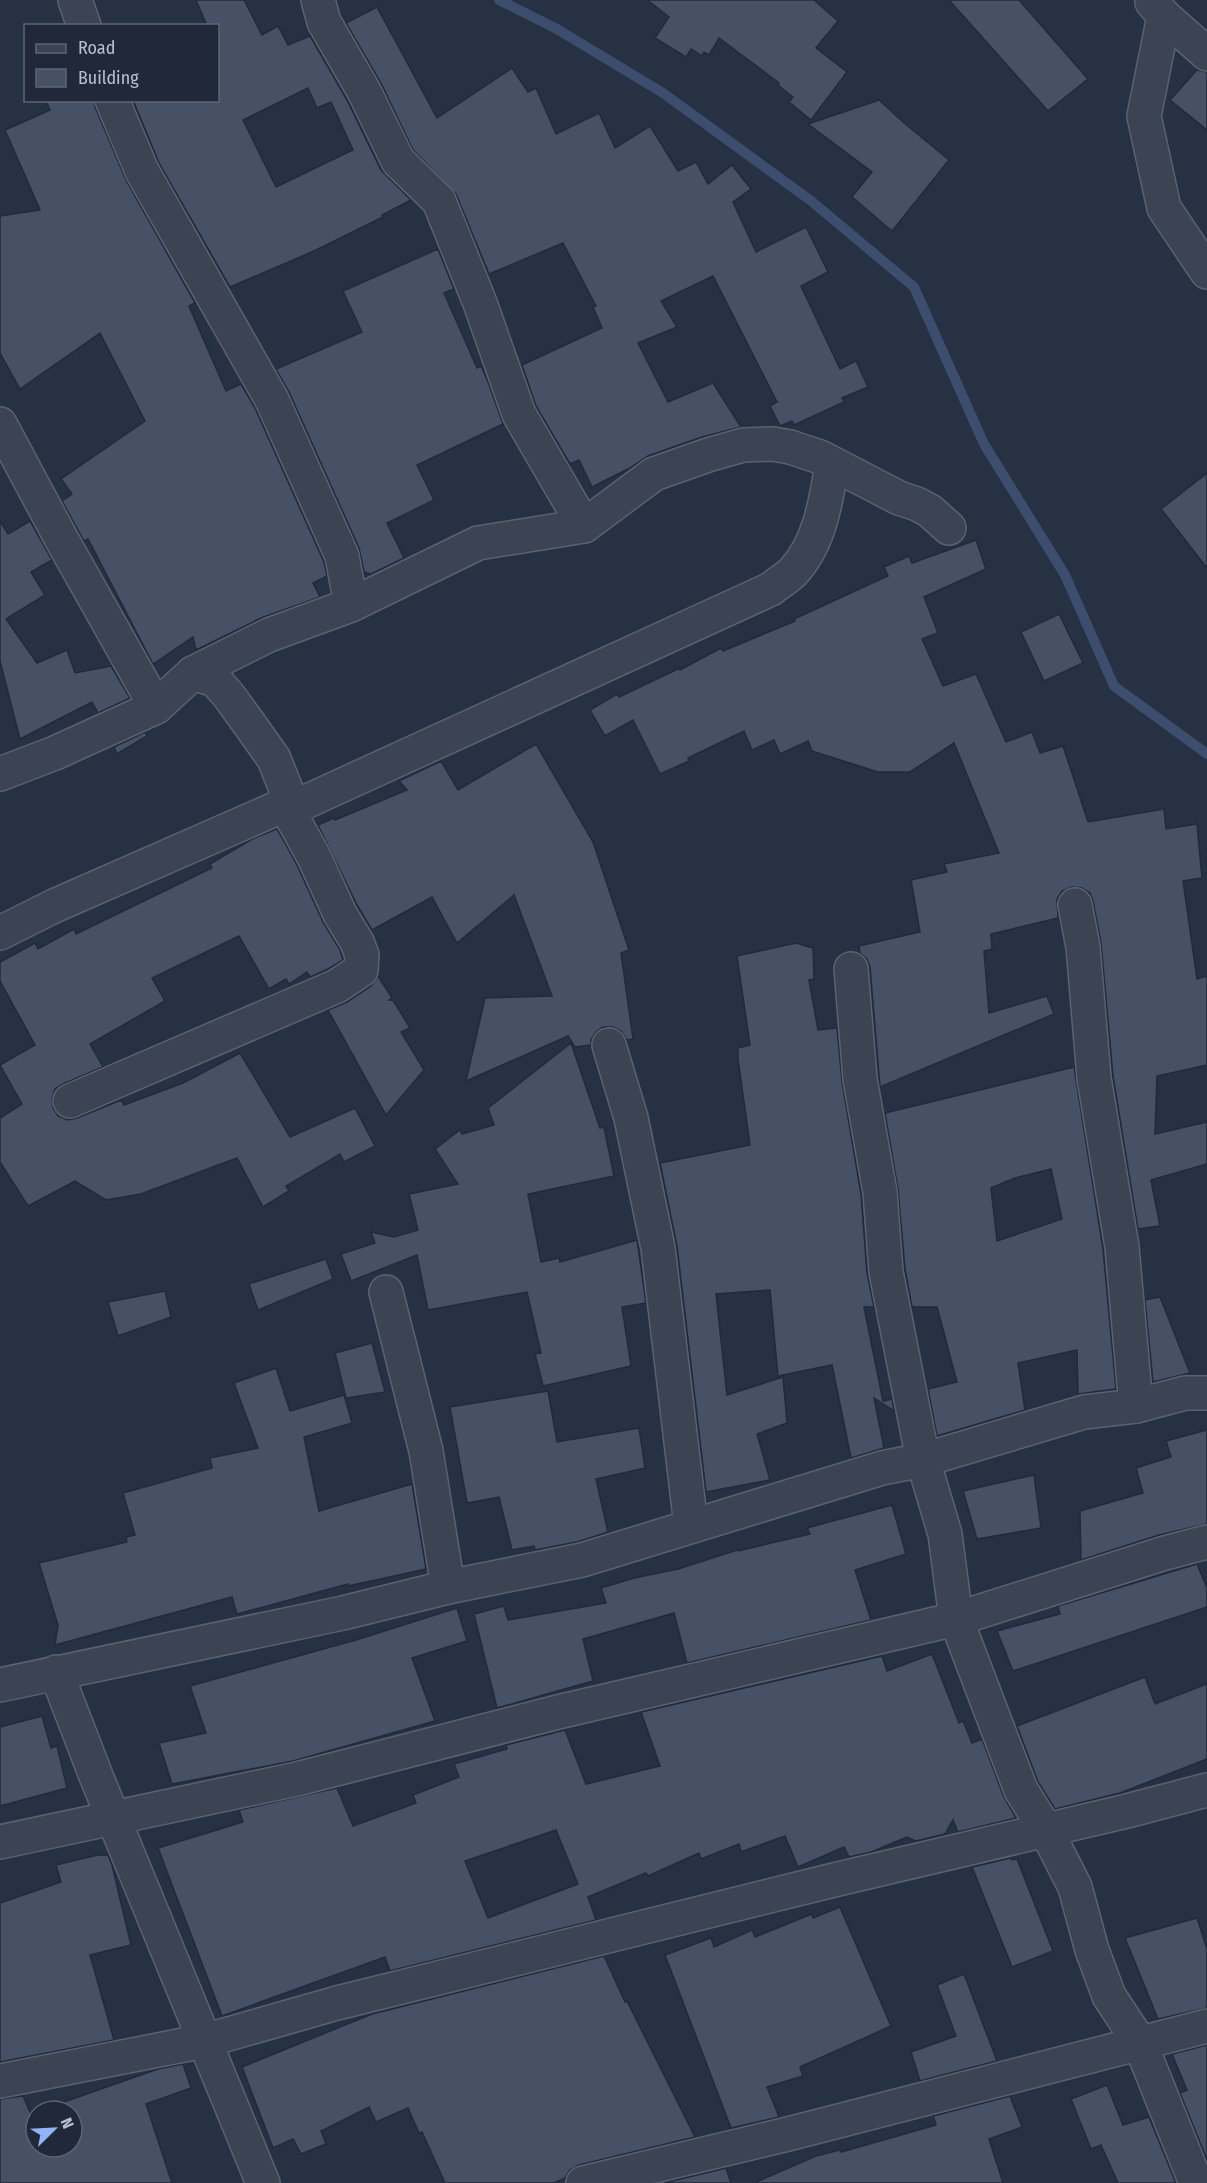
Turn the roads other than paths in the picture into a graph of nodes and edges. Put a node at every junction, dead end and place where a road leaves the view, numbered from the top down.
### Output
1 (75, 0) edge
2 (318, 0) edge
3 (1157, 8) edge
4 (83, 24) edge
5 (1207, 54) edge
6 (113, 102) edge
7 (1207, 272) edge
8 (0, 424) edge
9 (832, 464) junction
10 (584, 526) junction
11 (949, 528) dead end
12 (351, 605) junction
13 (194, 674) junction
14 (156, 707) junction
15 (0, 774) edge
16 (290, 806) junction
17 (1075, 905) dead end
18 (0, 933) edge
19 (851, 969) dead end
20 (609, 1045) dead end
21 (70, 1101) dead end
22 (386, 1292) dead end
23 (1207, 1393) edge
24 (1136, 1406) junction
25 (923, 1460) junction
26 (690, 1526) junction
27 (1207, 1542) edge
28 (448, 1587) junction
29 (956, 1619) junction
30 (56, 1672) junction
31 (1, 1682) edge
32 (1207, 1790) edge
33 (114, 1817) junction
34 (1046, 1830) junction
35 (0, 1842) edge
36 (1207, 2026) edge
37 (204, 2041) junction
38 (1140, 2043) junction
39 (0, 2081) edge
40 (263, 2183) edge
41 (583, 2183) edge
42 (1196, 2183) edge

1 - 4 street
2 - 10 street
3 - 5 street
3 - 7 street
6 - 12 street
8 - 14 street
9 - 10 street
9 - 11 street
9 - 16 street
10 - 12 street
12 - 13 street
13 - 14 street
13 - 16 street
14 - 15 street
16 - 18 street
16 - 21 street
17 - 24 street
19 - 25 street
20 - 26 street
22 - 28 street
23 - 24 street
24 - 25 street
25 - 26 street
25 - 29 street
26 - 28 street
27 - 29 street
28 - 30 street
29 - 33 street
29 - 34 street
30 - 31 street
30 - 33 street
32 - 34 street
33 - 35 street
33 - 37 street
34 - 37 street
34 - 38 street
36 - 38 street
37 - 39 street
37 - 40 street
38 - 41 street
38 - 42 street

